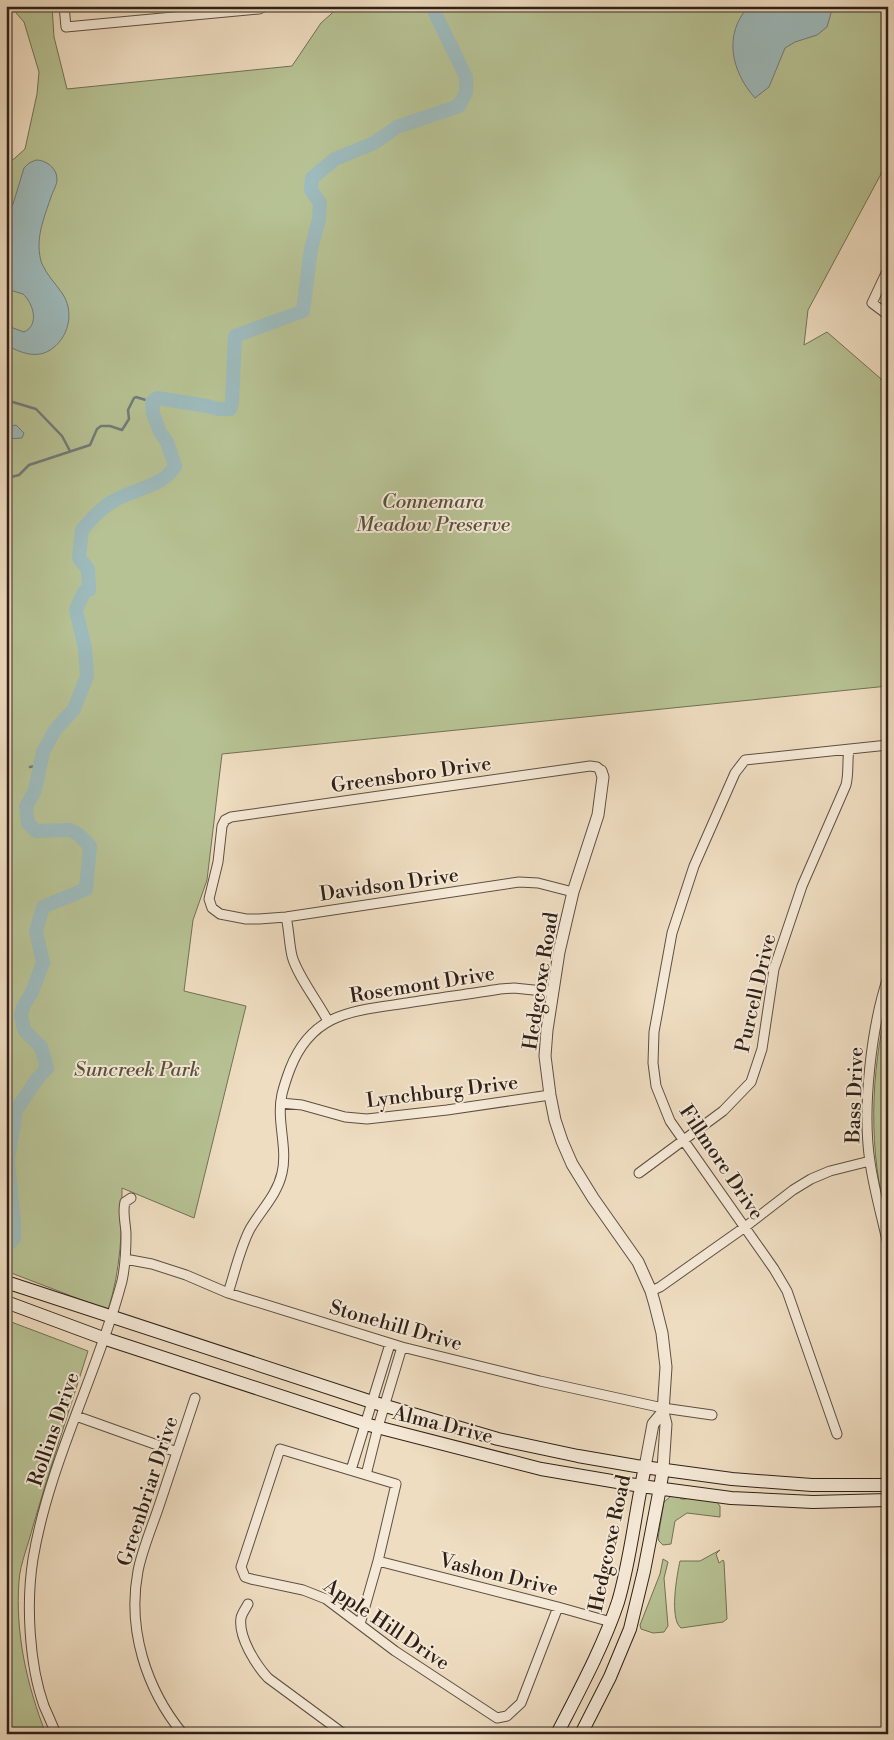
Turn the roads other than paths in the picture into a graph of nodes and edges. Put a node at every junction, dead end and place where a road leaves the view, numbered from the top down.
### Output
1 (64, 6) edge
2 (266, 6) edge
3 (888, 269) edge
4 (888, 315) edge
5 (888, 745) edge
6 (849, 749) junction
7 (602, 771) joint
8 (573, 892) junction
9 (212, 908) joint
10 (286, 917) junction
11 (888, 977) edge
12 (553, 992) junction
13 (328, 1021) junction
14 (550, 1095) junction
15 (281, 1103) junction
16 (683, 1140) junction
17 (870, 1161) junction
18 (639, 1172) dead end
19 (130, 1198) dead end
20 (745, 1227) junction
21 (888, 1245) edge
22 (125, 1259) junction
23 (6, 1282) edge
24 (651, 1291) junction
25 (228, 1293) junction
26 (6, 1302) edge
27 (110, 1316) junction
28 (103, 1338) junction
29 (390, 1344) junction
30 (402, 1347) junction
31 (195, 1398) dead end
32 (378, 1404) junction
33 (663, 1410) junction
34 (712, 1415) dead end
35 (76, 1416) junction
36 (372, 1425) junction
37 (837, 1434) dead end
38 (498, 1438) junction
39 (177, 1452) junction
40 (494, 1456) junction
41 (645, 1467) junction
42 (662, 1469) junction
43 (351, 1470) junction
44 (366, 1475) junction
45 (812, 1485) junction
46 (888, 1485) edge
47 (640, 1486) junction
48 (660, 1488) junction
49 (888, 1500) edge
50 (814, 1502) junction
51 (378, 1561) junction
52 (248, 1604) dead end
53 (558, 1607) junction
54 (611, 1622) junction
55 (360, 1624) junction
56 (630, 1629) junction
57 (341, 1733) edge
58 (56, 1734) edge
59 (183, 1734) edge
60 (558, 1734) edge
61 (581, 1734) edge

1 - 2 street
3 - 4 street
5 - 6 street
6 - 16 street, Purcell Drive
6 - 16 street, Fillmore Drive
7 - 8 street, Hedgcoxe Road
7 - 9 street, Greensboro Drive
8 - 10 street, Davidson Drive
8 - 12 street, Hedgcoxe Road
9 - 10 street, Davidson Drive
10 - 13 street
11 - 17 street, Bass Drive
12 - 13 street, Rosemont Drive
12 - 14 street, Hedgcoxe Road
13 - 15 street, Rosemont Drive
14 - 15 street, Lynchburg Drive
14 - 24 street, Hedgcoxe Road
15 - 25 street, Rosemont Drive
16 - 18 street, Purcell Drive
16 - 20 street, Fillmore Drive
17 - 20 street
17 - 21 street, Bass Drive
19 - 22 street, Rollins Drive
20 - 24 street
20 - 37 street, Fillmore Drive
22 - 25 street, Stonehill Drive
22 - 27 street, Rollins Drive
23 - 27 main road, Alma Drive
24 - 33 street, Hedgcoxe Road
25 - 29 street, Stonehill Drive
26 - 28 main road, Alma Drive
27 - 28 street, Rollins Drive
27 - 32 main road, Alma Drive
28 - 35 street, Rollins Drive
28 - 36 main road, Alma Drive
29 - 30 street, Stonehill Drive
29 - 32 street
30 - 32 street
30 - 33 street, Stonehill Drive
31 - 39 street, Greenbriar Drive
32 - 36 street
32 - 38 main road, Alma Drive
33 - 34 street, Stonehill Drive
33 - 41 street, Hedgcoxe Road
33 - 42 street, Hedgcoxe Road
35 - 39 street
35 - 58 street, Rollins Drive
36 - 40 main road, Alma Drive
36 - 43 street
36 - 44 street
38 - 40 main road
38 - 41 main road, Alma Drive
39 - 59 street, Greenbriar Drive
40 - 47 main road, Alma Drive
41 - 42 main road, Alma Drive
41 - 47 main road, Hedgcoxe Road
42 - 45 main road, Alma Drive
42 - 48 main road, Hedgcoxe Road
43 - 44 street
43 - 55 street, Apple Hill Drive
44 - 51 street
45 - 46 main road, Alma Drive
45 - 50 main road
47 - 48 main road, Alma Drive
47 - 54 main road, Hedgcoxe Road
48 - 50 main road, Alma Drive
48 - 56 main road, Hedgcoxe Road
49 - 50 main road, Alma Drive
51 - 53 street, Vashon Drive
51 - 55 street
52 - 57 street
53 - 54 street, Vashon Drive
53 - 55 street, Apple Hill Drive
54 - 56 main road
54 - 60 main road, Hedgcoxe Road
56 - 61 main road, Hedgcoxe Road

